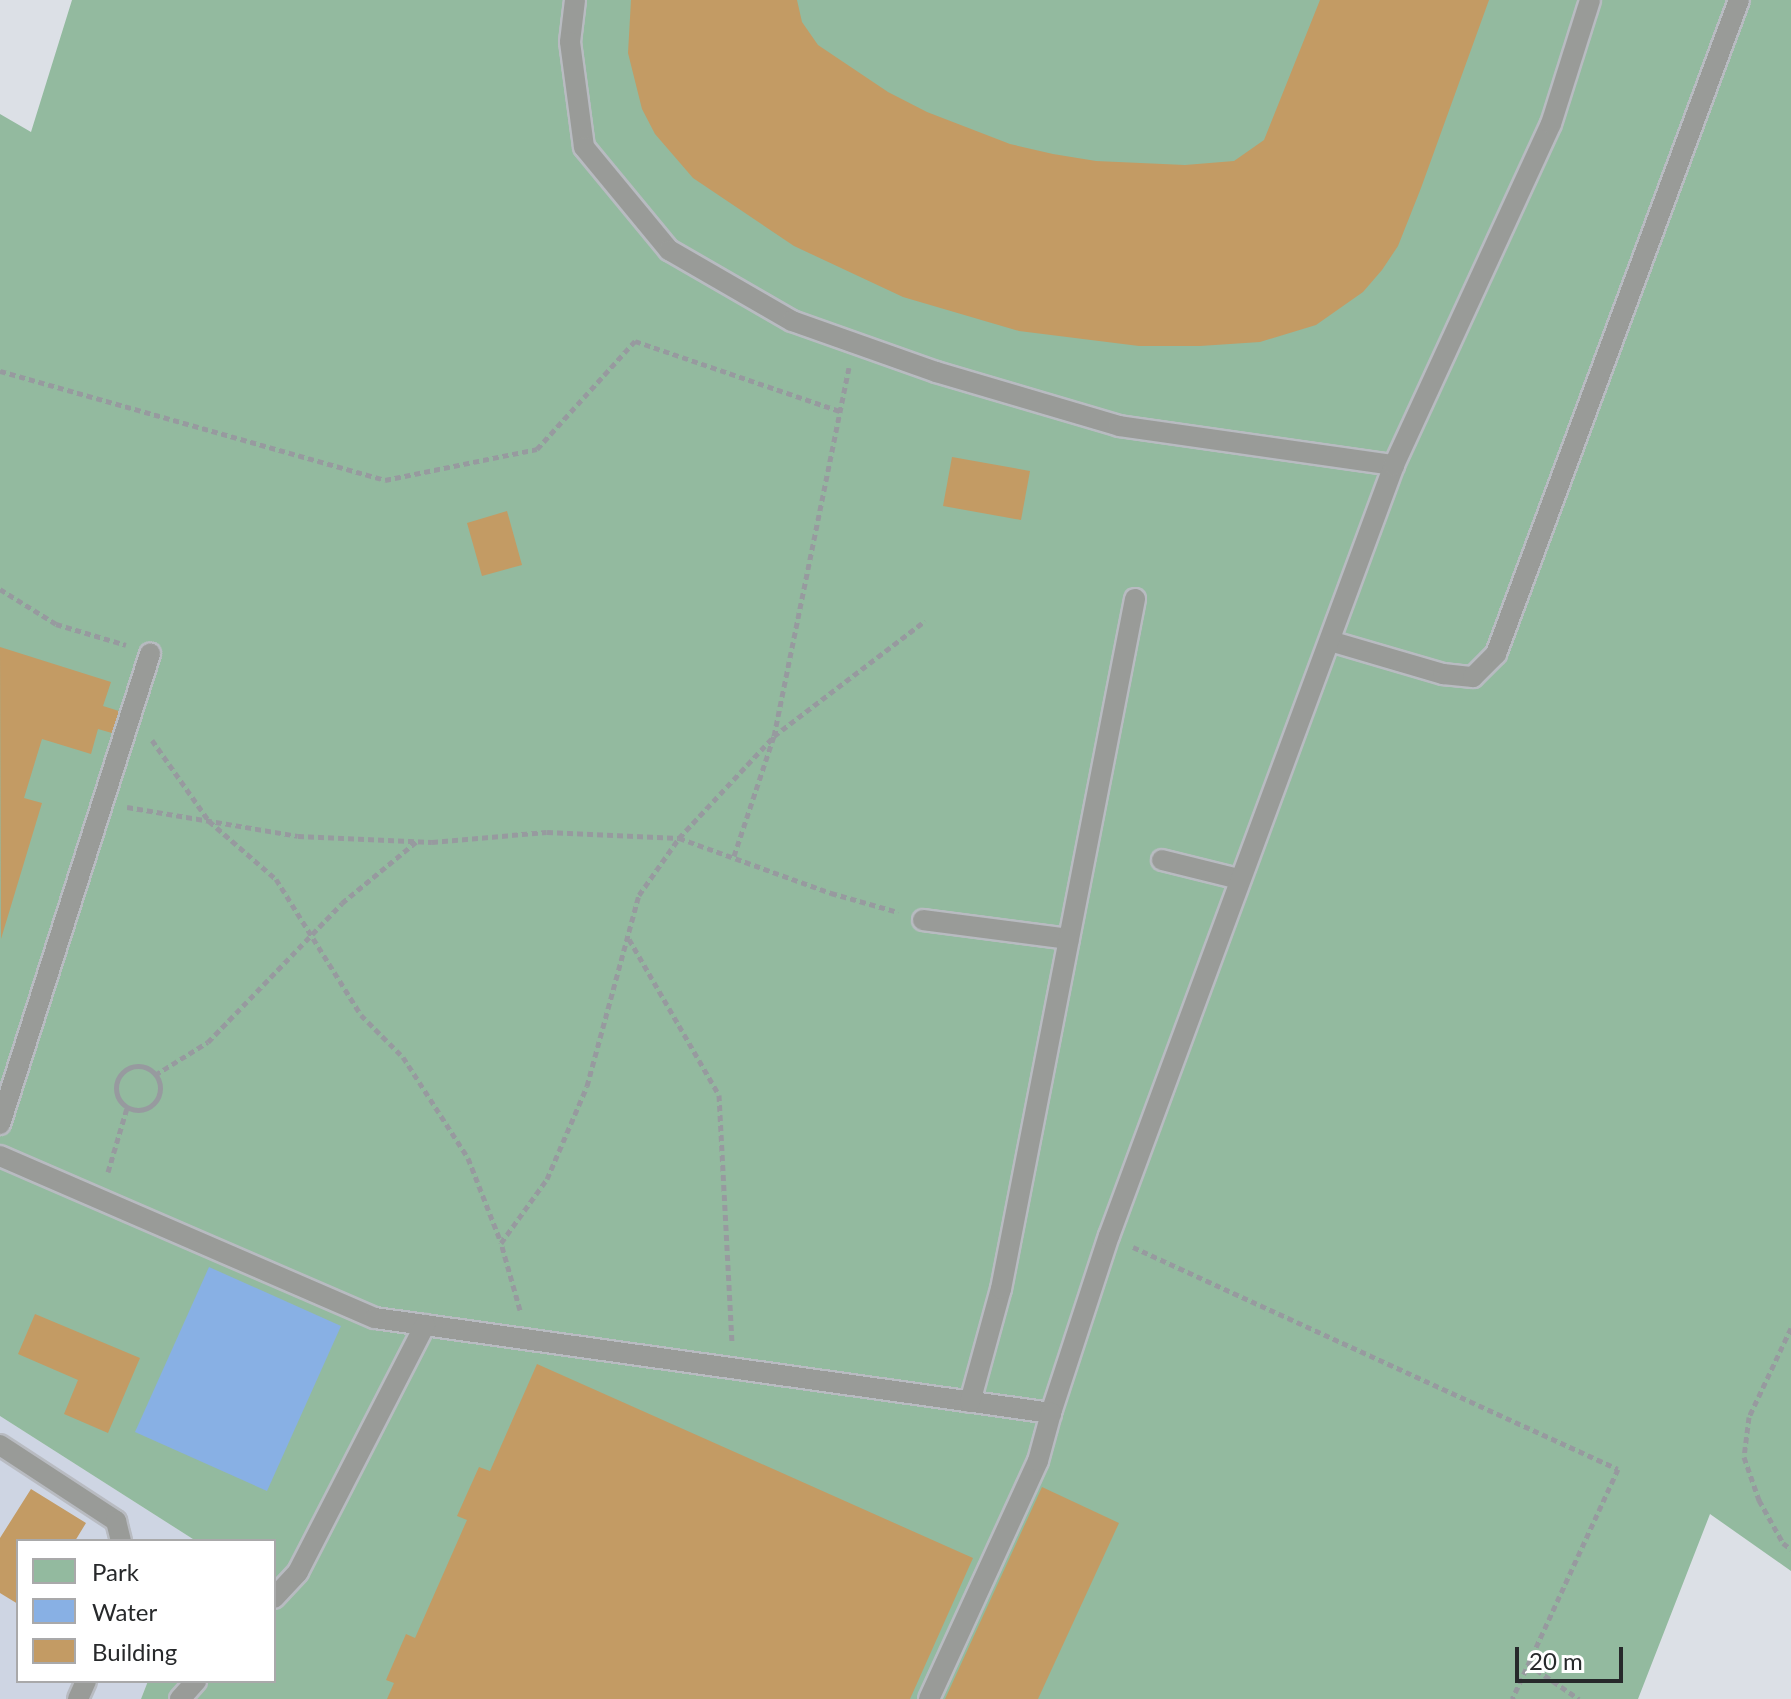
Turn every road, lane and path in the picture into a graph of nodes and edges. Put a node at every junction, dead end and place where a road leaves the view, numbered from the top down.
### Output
1 (575, 0) edge
2 (1590, 0) edge
3 (1739, 0) edge
4 (854, 344) junction
5 (0, 371) edge
6 (842, 412) junction
7 (1394, 465) junction
8 (0, 589) edge
9 (1135, 599) dead end
10 (925, 621) dead end
11 (1330, 641) junction
12 (150, 653) joint
13 (132, 711) junction
14 (774, 736) junction
15 (103, 803) junction
16 (209, 821) junction
17 (679, 838) junction
18 (417, 841) junction
19 (734, 856) junction
20 (1162, 860) dead end
21 (1239, 879) junction
22 (923, 920) joint
23 (311, 935) junction
24 (628, 939) junction
25 (1069, 939) junction
26 (155, 1075) junction
27 (127, 1108) junction
28 (0, 1124) edge
29 (0, 1156) edge
30 (99, 1200) junction
31 (1109, 1236) junction
32 (501, 1243) junction
33 (425, 1325) junction
34 (1791, 1328) edge
35 (527, 1338) junction
36 (733, 1368) junction
37 (970, 1402) junction
38 (1051, 1413) junction
39 (0, 1445) edge
40 (120, 1539) edge
41 (1791, 1549) edge
42 (276, 1596) edge
43 (1528, 1664) junction
44 (194, 1683) edge
45 (180, 1699) edge
46 (929, 1699) edge
47 (1512, 1699) edge
48 (1579, 1699) edge

1 - 4 lane
2 - 7 lane
3 - 11 lane
4 - 6 path
4 - 7 lane
5 - 6 path
6 - 14 path
7 - 11 lane
8 - 12 path
9 - 25 lane
10 - 14 path
11 - 21 lane
12 - 13 lane
13 - 15 lane
13 - 16 path
14 - 17 path
14 - 19 path
15 - 16 path
15 - 28 lane
16 - 18 path
16 - 23 path
17 - 18 path
17 - 19 path
17 - 24 path
18 - 23 path
19 - 22 path
20 - 21 lane
21 - 31 lane
22 - 25 lane
23 - 26 path
23 - 32 path
24 - 32 path
24 - 36 path
25 - 37 lane
26 - 27 path
26 - 27 path
27 - 30 path
29 - 30 lane
30 - 33 lane
31 - 38 lane
31 - 43 path
32 - 35 path
33 - 35 lane
33 - 42 lane
34 - 41 path
35 - 36 lane
36 - 37 lane
37 - 38 lane
38 - 46 lane
39 - 40 lane
43 - 47 path
43 - 48 path
44 - 45 lane

